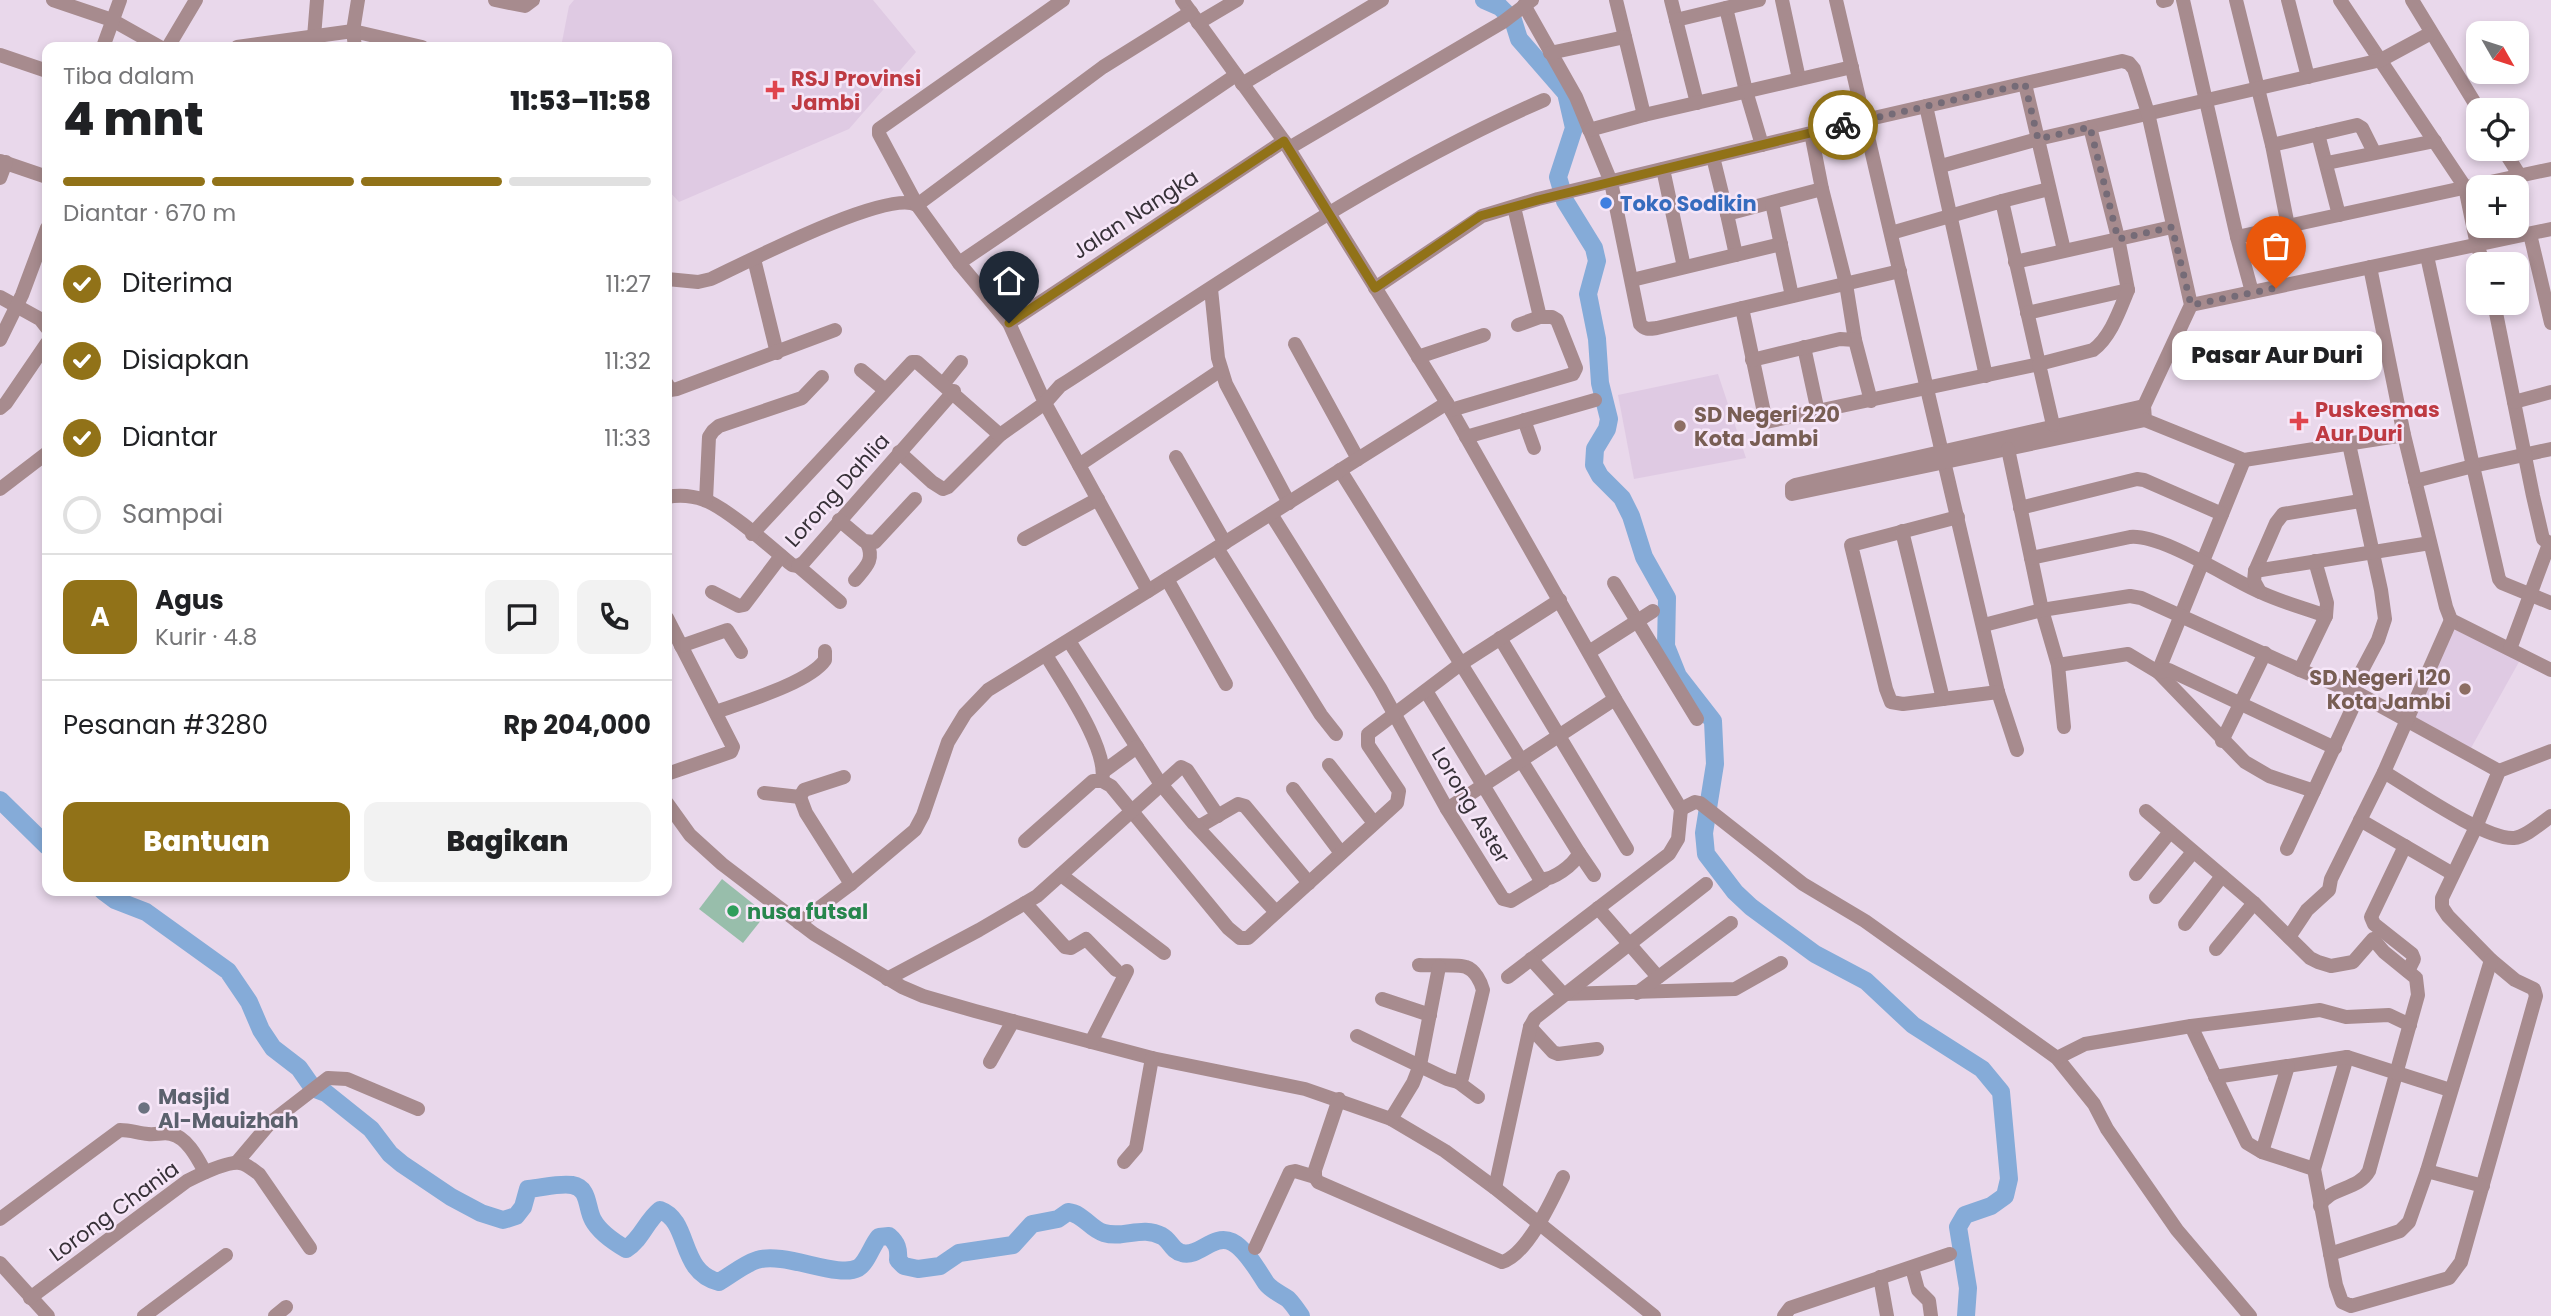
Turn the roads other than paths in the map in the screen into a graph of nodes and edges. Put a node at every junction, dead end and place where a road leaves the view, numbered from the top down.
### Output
1 (52, 0) edge
2 (120, 0) edge
3 (196, 0) edge
4 (317, 0) edge
5 (358, 0) edge
6 (495, 0) edge
7 (533, 0) edge
8 (1063, 0) edge
9 (1237, 0) edge
10 (1382, 0) edge
11 (1616, 0) edge
12 (1671, 0) edge
13 (1759, 0) edge
14 (1782, 0) edge
15 (1836, 0) edge
16 (2183, 0) edge
17 (2236, 0) edge
18 (2288, 0) edge
19 (2340, 0) edge
20 (2412, 0) edge
21 (1726, 8) junction
22 (1518, 10) edge
23 (1190, 12) edge
24 (111, 20) junction
25 (1676, 20) junction
26 (352, 32) junction
27 (2431, 33) junction
28 (314, 37) junction
29 (1625, 37) junction
30 (104, 42) edge
31 (151, 42) edge
32 (170, 42) edge
33 (276, 42) edge
34 (354, 42) edge
35 (399, 42) edge
36 (1550, 52) junction
37 (0, 55) edge
38 (2381, 60) junction
39 (1852, 67) junction
40 (42, 69) edge
41 (2308, 77) junction
42 (1239, 79) junction
43 (1799, 79) junction
44 (2025, 84) junction
45 (2257, 89) junction
46 (1746, 91) junction
47 (2472, 98) edge
48 (1544, 100) dead end
49 (2206, 101) junction
50 (1697, 103) junction
51 (1926, 106) junction
52 (2148, 113) junction
53 (1644, 115) junction
54 (1865, 120) junction
55 (2090, 127) junction
56 (1589, 130) junction
57 (1811, 133) junction
58 (2319, 134) junction
59 (2038, 139) junction
60 (2435, 141) junction
61 (1286, 145) junction
62 (1762, 145) junction
63 (2272, 145) junction
64 (2374, 152) junction
65 (1713, 157) junction
66 (3, 162) edge
67 (2327, 163) junction
68 (1941, 166) junction
69 (1664, 169) junction
70 (2551, 169) edge
71 (42, 175) edge
72 (2524, 175) edge
73 (0, 178) edge
74 (1611, 182) junction
75 (2465, 187) junction
76 (2049, 188) junction
77 (1822, 189) junction
78 (2002, 201) junction
79 (1772, 203) junction
80 (917, 205) junction
81 (1514, 207) junction
82 (1329, 214) junction
83 (1727, 214) junction
84 (2339, 215) junction
85 (1950, 216) junction
86 (2288, 226) junction
87 (2172, 227) junction
88 (2551, 229) edge
89 (1891, 233) junction
90 (2530, 234) junction
91 (2237, 237) junction
92 (2118, 239) junction
93 (42, 241) edge
94 (1781, 244) junction
95 (2477, 245) junction
96 (2064, 250) junction
97 (2480, 252) edge
98 (1736, 255) junction
99 (2427, 256) junction
100 (754, 259) junction
101 (2015, 262) junction
102 (959, 263) junction
103 (1684, 267) junction
104 (2370, 267) junction
105 (1900, 271) junction
106 (672, 279) edge
107 (1632, 280) junction
108 (1846, 284) junction
109 (1375, 288) junction
110 (1211, 289) junction
111 (2128, 290) junction
112 (2548, 291) edge
113 (2252, 292) junction
114 (1792, 296) junction
115 (0, 297) edge
116 (17, 305) junction
117 (2191, 305) junction
118 (1742, 308) junction
119 (2027, 313) junction
120 (2496, 315) edge
121 (1540, 317) junction
122 (42, 322) edge
123 (1009, 323) junction
124 (2551, 323) edge
125 (1518, 325) dead end
126 (835, 330) dead end
127 (1484, 335) dead end
128 (0, 340) edge
129 (1855, 340) junction
130 (1295, 344) dead end
131 (1804, 347) junction
132 (42, 350) edge
133 (777, 353) junction
134 (1418, 357) junction
135 (1752, 360) junction
136 (961, 362) dead end
137 (2039, 364) junction
138 (861, 370) dead end
139 (1222, 370) junction
140 (1986, 376) junction
141 (822, 377) dead end
142 (949, 387) junction
143 (1928, 389) junction
144 (672, 390) edge
145 (885, 390) junction
146 (2551, 392) edge
147 (1595, 400) dead end
148 (1871, 401) junction
149 (2514, 402) junction
150 (1045, 403) junction
151 (1449, 407) junction
152 (0, 408) edge
153 (1818, 412) junction
154 (2145, 413) junction
155 (1524, 420) junction
156 (2053, 425) junction
157 (1000, 435) junction
158 (2404, 435) junction
159 (1466, 437) junction
160 (2349, 444) junction
161 (1988, 447) junction
162 (1534, 448) dead end
163 (2008, 449) junction
164 (2551, 449) edge
165 (899, 452) junction
166 (2524, 454) junction
167 (42, 457) edge
168 (1176, 457) dead end
169 (1944, 457) junction
170 (1358, 459) junction
171 (2244, 460) junction
172 (1079, 465) junction
173 (2473, 466) junction
174 (1340, 470) junction
175 (2415, 481) junction
176 (0, 489) edge
177 (672, 496) edge
178 (915, 499) dead end
179 (1098, 499) junction
180 (706, 500) junction
181 (2360, 501) junction
182 (1289, 503) junction
183 (2020, 509) junction
184 (1271, 514) junction
185 (2222, 514) junction
186 (1958, 517) junction
187 (839, 520) junction
188 (1902, 530) junction
189 (752, 534) junction
190 (1024, 539) dead end
191 (867, 543) junction
192 (2430, 543) junction
193 (2550, 544) edge
194 (1221, 545) junction
195 (2372, 553) junction
196 (781, 556) junction
197 (2031, 558) junction
198 (2315, 561) junction
199 (2203, 562) junction
200 (798, 566) junction
201 (2255, 571) junction
202 (1167, 579) junction
203 (855, 580) dead end
204 (1615, 583) dead end
205 (1148, 591) junction
206 (712, 592) dead end
207 (2260, 592) junction
208 (2530, 594) junction
209 (1560, 600) junction
210 (840, 602) dead end
211 (2551, 603) edge
212 (742, 606) junction
213 (2042, 610) junction
214 (1653, 611) dead end
215 (2181, 615) junction
216 (2326, 616) junction
217 (2451, 620) junction
218 (1637, 622) junction
219 (1984, 625) junction
220 (672, 628) edge
221 (727, 630) junction
222 (1500, 638) junction
223 (1069, 641) junction
224 (681, 646) junction
225 (2510, 649) junction
226 (825, 651) dead end
227 (741, 652) dead end
228 (1589, 653) junction
229 (2265, 653) junction
230 (1046, 655) junction
231 (1462, 663) junction
232 (2057, 665) junction
233 (2300, 670) junction
234 (2551, 670) edge
235 (2158, 672) junction
236 (1226, 684) dead end
237 (1426, 691) junction
238 (1998, 692) junction
239 (2355, 692) junction
240 (1615, 699) junction
241 (1944, 699) junction
242 (2241, 703) junction
243 (716, 712) junction
244 (1394, 714) junction
245 (1698, 719) dead end
246 (2406, 719) junction
247 (2064, 727) dead end
248 (1336, 734) dead end
249 (1558, 736) junction
250 (2222, 741) junction
251 (1137, 747) junction
252 (2335, 748) junction
253 (2017, 750) dead end
254 (2551, 751) edge
255 (1522, 761) junction
256 (1329, 765) dead end
257 (2498, 771) junction
258 (672, 772) edge
259 (2384, 772) junction
260 (1103, 776) junction
261 (844, 777) dead end
262 (1160, 783) junction
263 (1484, 786) junction
264 (1293, 789) dead end
265 (2314, 791) junction
266 (764, 793) dead end
267 (800, 797) junction
268 (1447, 809) junction
269 (1681, 809) junction
270 (672, 810) edge
271 (1130, 811) junction
272 (2146, 811) dead end
273 (1217, 816) junction
274 (2551, 816) edge
275 (2360, 820) junction
276 (1374, 823) junction
277 (1197, 827) junction
278 (2476, 827) junction
279 (2170, 832) junction
280 (1025, 841) dead end
281 (2405, 846) junction
282 (1627, 849) dead end
283 (2287, 849) dead end
284 (2193, 852) junction
285 (1341, 853) junction
286 (1579, 853) junction
287 (2136, 874) dead end
288 (2454, 874) junction
289 (1061, 875) junction
290 (1594, 875) dead end
291 (2222, 876) junction
292 (1544, 881) junction
293 (1309, 883) junction
294 (851, 884) junction
295 (1706, 884) dead end
296 (2156, 897) dead end
297 (2254, 903) junction
298 (1025, 904) junction
299 (1598, 908) junction
300 (1276, 912) junction
301 (799, 923) junction
302 (1731, 923) dead end
303 (2185, 923) dead end
304 (2288, 937) junction
305 (1629, 944) junction
306 (2387, 945) junction
307 (2216, 949) dead end
308 (1164, 953) dead end
309 (1531, 960) junction
310 (2491, 960) junction
311 (1781, 963) dead end
312 (1419, 965) dead end
313 (1439, 967) junction
314 (1508, 977) dead end
315 (1658, 977) junction
316 (887, 979) junction
317 (1637, 993) junction
318 (1563, 994) junction
319 (1382, 999) dead end
320 (1430, 1016) junction
321 (1013, 1021) junction
322 (2410, 1025) junction
323 (2191, 1026) junction
324 (1530, 1027) junction
325 (1357, 1036) dead end
326 (1091, 1042) junction
327 (1597, 1049) dead end
328 (2347, 1057) junction
329 (1153, 1058) junction
330 (2057, 1058) junction
331 (990, 1062) dead end
332 (1420, 1065) junction
333 (2288, 1066) junction
334 (2397, 1073) junction
335 (2215, 1077) junction
336 (1458, 1082) junction
337 (2451, 1090) junction
338 (1478, 1097) dead end
339 (1339, 1099) junction
340 (418, 1109) dead end
341 (1391, 1119) junction
342 (2262, 1152) junction
343 (237, 1162) junction
344 (1124, 1162) dead end
345 (2314, 1169) junction
346 (2427, 1171) junction
347 (205, 1172) junction
348 (1315, 1177) junction
349 (1563, 1177) dead end
350 (2483, 1186) junction
351 (1495, 1188) junction
352 (2320, 1206) junction
353 (0, 1219) edge
354 (1540, 1223) junction
355 (310, 1248) dead end
356 (1255, 1248) dead end
357 (1950, 1254) dead end
358 (2330, 1254) junction
359 (226, 1255) dead end
360 (0, 1263) edge
361 (1912, 1268) junction
362 (1880, 1276) junction
363 (30, 1298) junction
364 (48, 1316) edge
365 (144, 1316) edge
366 (1654, 1316) edge
367 (1784, 1316) edge
368 (1887, 1316) edge
369 (1931, 1316) edge
370 (2250, 1316) edge

1 - 24 street
2 - 24 street
3 - 32 street
4 - 28 street
5 - 26 street
6 - 7 street
8 - 80 street
9 - 23 street
10 - 42 street
11 - 29 street
12 - 25 street
13 - 21 street
14 - 43 street
15 - 39 street
16 - 49 street
17 - 45 street
18 - 41 street
19 - 38 street
20 - 27 street
21 - 25 street
21 - 46 street
22 - 36 street
22 - 61 street, Jalan Nangka
23 - 42 street
23 - 80 street
24 - 30 street
24 - 31 street
25 - 50 street
26 - 28 street
26 - 34 street
26 - 35 street
27 - 38 street
27 - 47 street
28 - 33 street
29 - 36 street
29 - 53 street
36 - 56 street
37 - 40 street
38 - 41 street
38 - 60 street
39 - 43 street
39 - 54 street
41 - 45 street
42 - 61 street
42 - 102 street
43 - 46 street
44 - 51 street
44 - 52 street
44 - 59 street
45 - 49 street
45 - 63 street
46 - 50 street
46 - 62 street
48 - 82 street
49 - 52 street
49 - 91 street
50 - 53 street
51 - 54 street
51 - 68 street
52 - 55 street
52 - 87 street
53 - 56 street
54 - 57 street
54 - 89 street
55 - 59 street
55 - 92 street
56 - 74 street
57 - 62 street
57 - 77 street
58 - 63 street
58 - 64 street
58 - 67 street
59 - 68 street
59 - 76 street
60 - 64 street
60 - 75 street
61 - 82 street
61 - 123 street, Jalan Nangka
62 - 65 street
63 - 86 street
64 - 67 street
65 - 69 street
65 - 83 street
66 - 71 street
66 - 73 street
67 - 84 street
68 - 85 street
69 - 74 street
69 - 103 street
70 - 72 street
74 - 81 street
74 - 107 street
75 - 84 street
75 - 95 street
76 - 78 street
76 - 96 street
77 - 79 street
77 - 108 street
78 - 85 street
78 - 101 street
79 - 83 street
79 - 94 street
80 - 100 street
80 - 102 street
81 - 109 street
81 - 121 street
82 - 109 street
82 - 110 street
83 - 98 street
84 - 86 street
85 - 89 street
85 - 140 street
86 - 91 street
87 - 92 street
87 - 117 street
88 - 90 street
89 - 105 street
90 - 95 street
90 - 112 street
91 - 113 street
92 - 96 street
92 - 111 street
93 - 116 street
94 - 98 street
94 - 114 street
95 - 97 street
95 - 99 street
96 - 101 street
98 - 103 street
99 - 104 street
99 - 173 street
100 - 106 street
100 - 133 street
101 - 119 street
102 - 123 street
103 - 107 street
104 - 113 street
104 - 158 street
105 - 108 street
105 - 143 street
107 - 118 street
108 - 114 street
108 - 129 street
109 - 134 street
110 - 139 street
110 - 150 street
111 - 119 street
111 - 137 street
112 - 124 street
113 - 117 street
114 - 118 street
115 - 116 street
116 - 122 street
116 - 128 street
117 - 154 street
118 - 135 street
119 - 137 street
120 - 149 street
121 - 125 street
121 - 151 street
123 - 150 street
126 - 133 street
127 - 134 street
129 - 131 street
129 - 148 street
130 - 170 street
131 - 135 street
131 - 153 street
132 - 152 street
133 - 144 street
134 - 151 street
135 - 153 street
136 - 142 street, Lorong Dahlia
137 - 140 street
137 - 156 street
138 - 145 street
139 - 172 street
139 - 182 street
140 - 143 street
141 - 180 street
142 - 145 street
142 - 157 street
142 - 165 street, Lorong Dahlia
143 - 148 street
143 - 169 street
145 - 189 street
146 - 149 street
147 - 155 street
148 - 153 street
149 - 166 street
150 - 157 street
150 - 172 street
151 - 159 street
151 - 170 street
154 - 156 street
154 - 163 street
154 - 171 street
155 - 159 street
155 - 162 street
156 - 161 street
157 - 165 street
158 - 160 street
158 - 175 street
159 - 209 street
160 - 171 street
160 - 181 street
161 - 163 street
161 - 169 street
163 - 183 street
164 - 166 street
165 - 187 street, Lorong Dahlia
166 - 173 street
166 - 193 street
167 - 176 street
168 - 194 street
169 - 169 street
169 - 186 street
170 - 174 street
171 - 185 street
172 - 179 street
173 - 175 street
173 - 208 street
174 - 182 street
174 - 231 street
175 - 192 street
177 - 180 street
178 - 191 street
179 - 190 street
179 - 205 street
180 - 189 street, Lorong Dahlia
181 - 195 street
181 - 201 street
182 - 184 street
183 - 185 street
183 - 197 street
184 - 194 street
184 - 244 street, Lorong Aster
185 - 199 street
186 - 188 street
186 - 219 street
187 - 191 street
187 - 200 street, Lorong Dahlia
188 - 241 street
188 - 241 street
189 - 196 street, Lorong Dahlia
191 - 203 street
192 - 195 street
192 - 217 street
193 - 208 street
194 - 202 street
194 - 248 street
195 - 198 street
195 - 239 street
196 - 200 street, Lorong Dahlia
196 - 212 street
197 - 199 street
197 - 213 street
198 - 201 street
198 - 216 street
199 - 207 street
199 - 215 street
200 - 210 street
201 - 207 street
202 - 205 street
202 - 236 street
204 - 218 street
205 - 223 street
206 - 212 street
207 - 216 street
208 - 211 street
208 - 225 street
209 - 222 street
209 - 228 street
212 - 221 street
213 - 215 street
213 - 219 street
213 - 232 street
214 - 218 street
215 - 229 street
215 - 235 street
216 - 233 street
217 - 225 street
217 - 246 street
218 - 228 street
218 - 245 street
219 - 238 street
220 - 224 street
221 - 224 street
221 - 227 street
222 - 231 street
222 - 249 street
223 - 230 street
223 - 251 street
224 - 243 street
225 - 234 street
226 - 243 street
228 - 240 street
229 - 233 street
229 - 242 street
230 - 260 street
230 - 294 street
231 - 237 street
231 - 255 street
232 - 235 street
232 - 247 street
233 - 239 street
235 - 242 street
235 - 250 street
237 - 244 street
237 - 263 street
238 - 241 street
238 - 253 street
239 - 246 street
239 - 252 street
240 - 249 street
240 - 269 street
242 - 250 street
242 - 252 street
243 - 258 street
244 - 268 street, Lorong Aster
244 - 276 street
246 - 257 street
246 - 259 street
249 - 255 street
249 - 282 street
250 - 265 street
251 - 260 street
251 - 262 street
252 - 265 street
254 - 257 street
255 - 263 street
255 - 286 street
256 - 276 street
257 - 278 street
259 - 275 street
259 - 278 street
260 - 271 street
260 - 280 street
261 - 267 street
262 - 271 street
262 - 273 street
262 - 277 street
263 - 268 street
263 - 292 street
264 - 285 street
265 - 283 street
266 - 267 street
267 - 294 street
268 - 292 street, Lorong Aster
269 - 299 street
269 - 330 street
270 - 301 street
271 - 289 street
271 - 300 street
272 - 279 street
273 - 277 street
273 - 293 street
274 - 278 street
275 - 281 street
275 - 304 street
276 - 285 street
277 - 300 street
278 - 288 street
279 - 284 street
279 - 287 street
281 - 288 street
281 - 306 street
284 - 291 street
284 - 296 street
285 - 293 street
286 - 290 street
286 - 292 street
288 - 310 street
289 - 298 street
289 - 308 street
291 - 297 street
291 - 303 street
293 - 300 street
294 - 301 street
295 - 305 street
297 - 304 street
297 - 307 street
298 - 316 street
298 - 326 street
299 - 305 street
299 - 309 street
301 - 316 street
302 - 315 street
304 - 306 street
305 - 315 street
305 - 318 street
306 - 322 street
309 - 314 street
309 - 318 street
310 - 337 street
310 - 350 street
311 - 317 street
312 - 313 street
313 - 320 street
313 - 336 street
315 - 317 street
316 - 321 street
317 - 318 street
318 - 324 street
319 - 320 street
320 - 332 street
321 - 326 street
321 - 331 street
322 - 323 street
322 - 334 street
323 - 330 street
323 - 335 street
324 - 327 street
324 - 351 street
325 - 332 street
326 - 329 street
328 - 333 street
328 - 334 street
328 - 345 street
329 - 339 street
329 - 344 street
330 - 370 street
332 - 336 street
332 - 341 street
333 - 335 street
333 - 342 street
334 - 337 street
334 - 352 street
335 - 342 street
336 - 338 street
337 - 346 street
339 - 341 street
339 - 348 street
340 - 343 street
341 - 351 street
342 - 345 street
343 - 347 street, Lorong Chania
343 - 355 street
345 - 352 street
346 - 350 street
346 - 358 street
347 - 353 street
347 - 363 street, Lorong Chania
348 - 354 street
348 - 356 street
349 - 354 street
350 - 358 street
351 - 354 street
352 - 358 street
354 - 366 street
357 - 361 street
359 - 365 street
360 - 363 street
361 - 362 street
361 - 369 street
362 - 367 street
362 - 368 street
363 - 364 street

